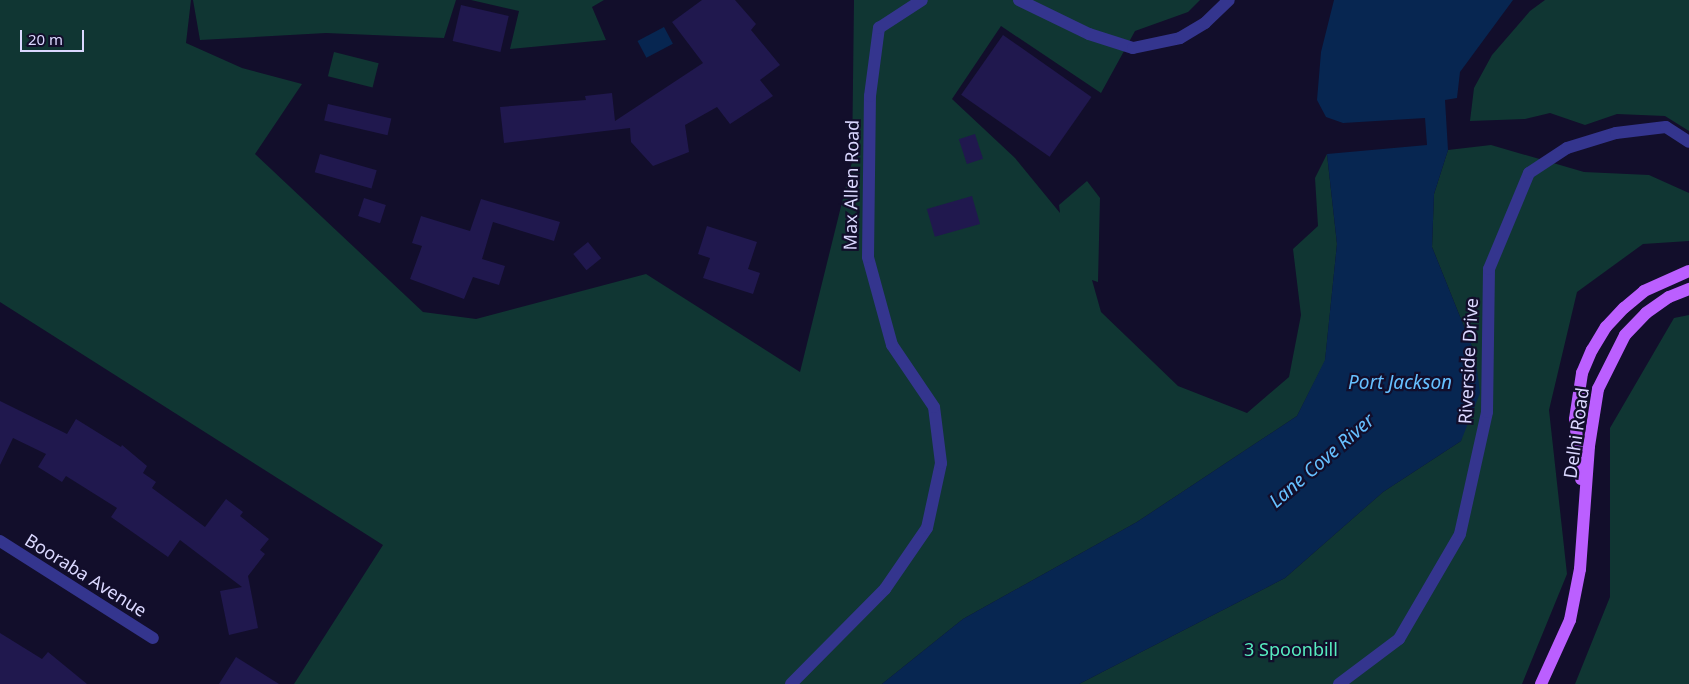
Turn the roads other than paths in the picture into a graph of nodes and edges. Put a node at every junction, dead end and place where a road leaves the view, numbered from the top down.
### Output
1 (922, 0) edge
2 (1019, 0) edge
3 (1229, 0) edge
4 (1689, 142) edge
5 (1689, 271) edge
6 (1689, 289) edge
7 (1584, 501) junction
8 (0, 541) edge
9 (153, 638) dead end
10 (791, 684) edge
11 (1339, 684) edge
12 (1541, 684) edge

1 - 10 street, Max Allen Road
2 - 3 street
4 - 11 street, Riverside Drive
5 - 7 main road, Delhi Road
6 - 7 main road, Delhi Road
7 - 12 main road, Delhi Road
8 - 9 street, Booraba Avenue

